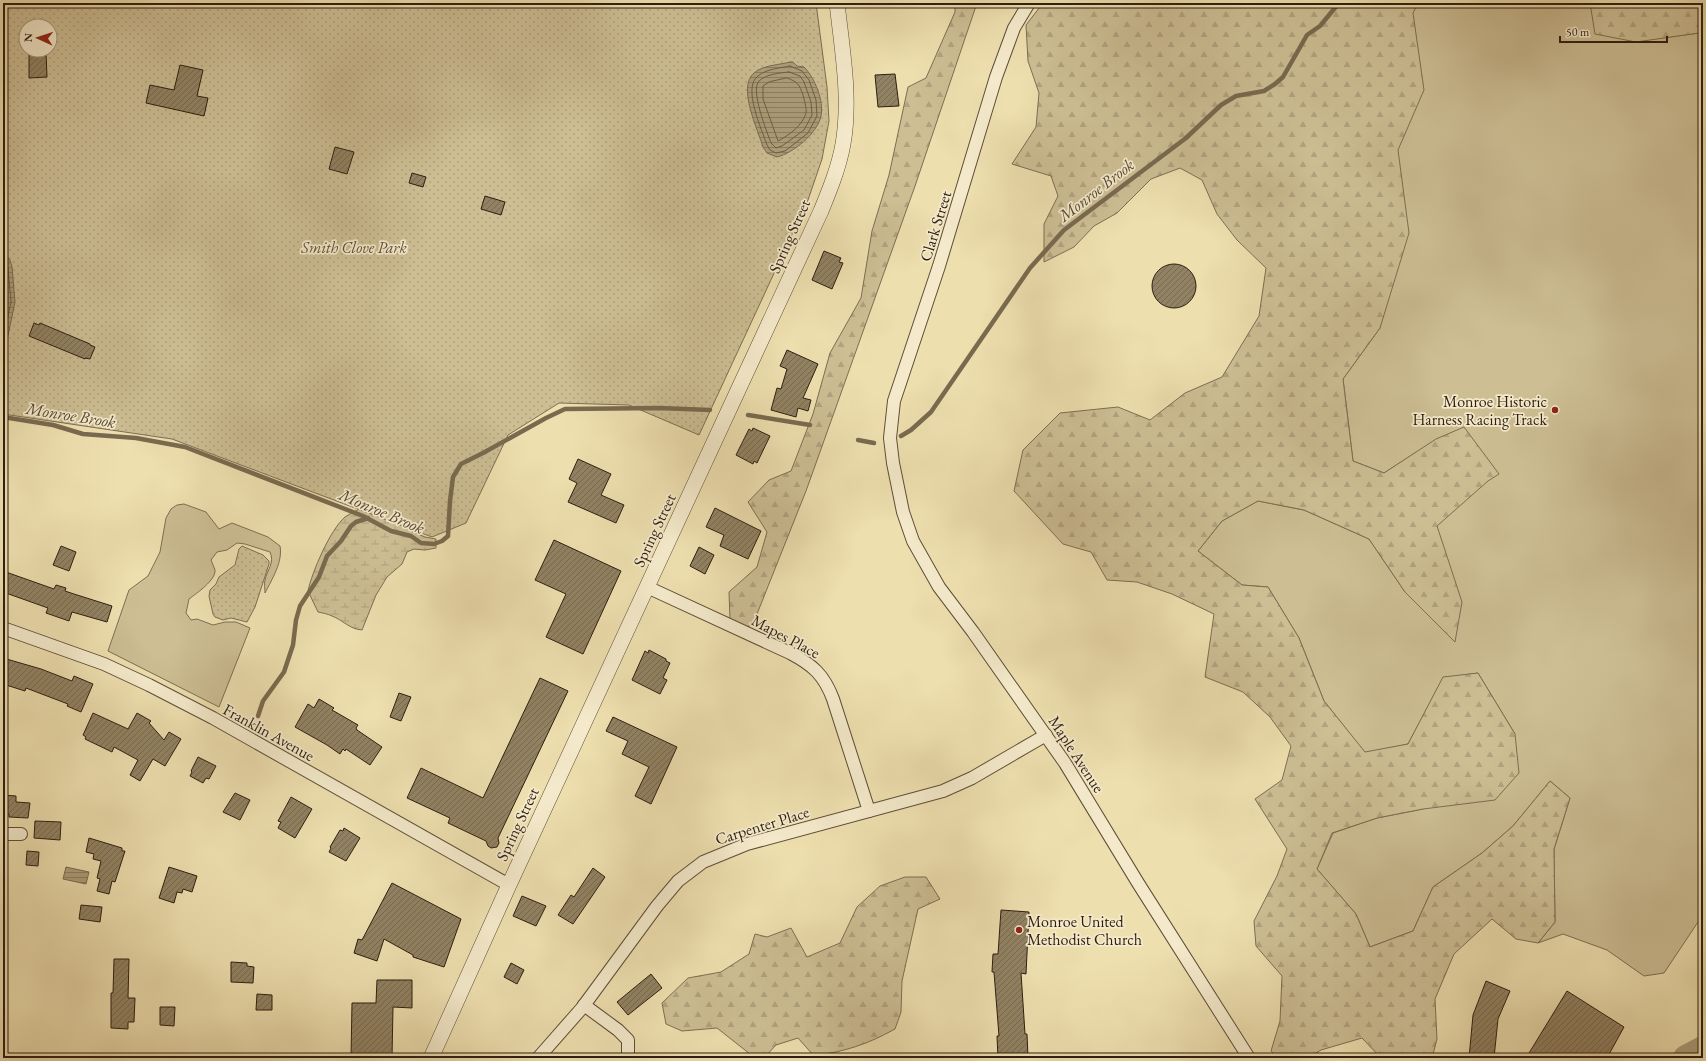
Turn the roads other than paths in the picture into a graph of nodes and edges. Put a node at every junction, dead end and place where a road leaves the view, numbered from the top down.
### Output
1 (837, 3) edge
2 (1029, 3) edge
3 (893, 463) joint
4 (647, 587) junction
5 (3, 628) edge
6 (1046, 735) junction
7 (868, 811) junction
8 (3, 834) edge
9 (21, 834) dead end
10 (509, 885) junction
11 (584, 1004) junction
12 (431, 1058) edge
13 (538, 1058) edge
14 (628, 1058) edge
15 (1249, 1058) edge

1 - 4 street, Spring Street
2 - 3 street, Clark Street
3 - 6 street, Maple Avenue
4 - 7 street, Mapes Place
4 - 10 street, Spring Street
5 - 10 street, Franklin Avenue
6 - 7 street, Carpenter Place
6 - 15 street, Maple Avenue
7 - 11 street, Carpenter Place
8 - 9 street
10 - 12 street, Spring Street
11 - 13 street, Carpenter Place
11 - 14 street

